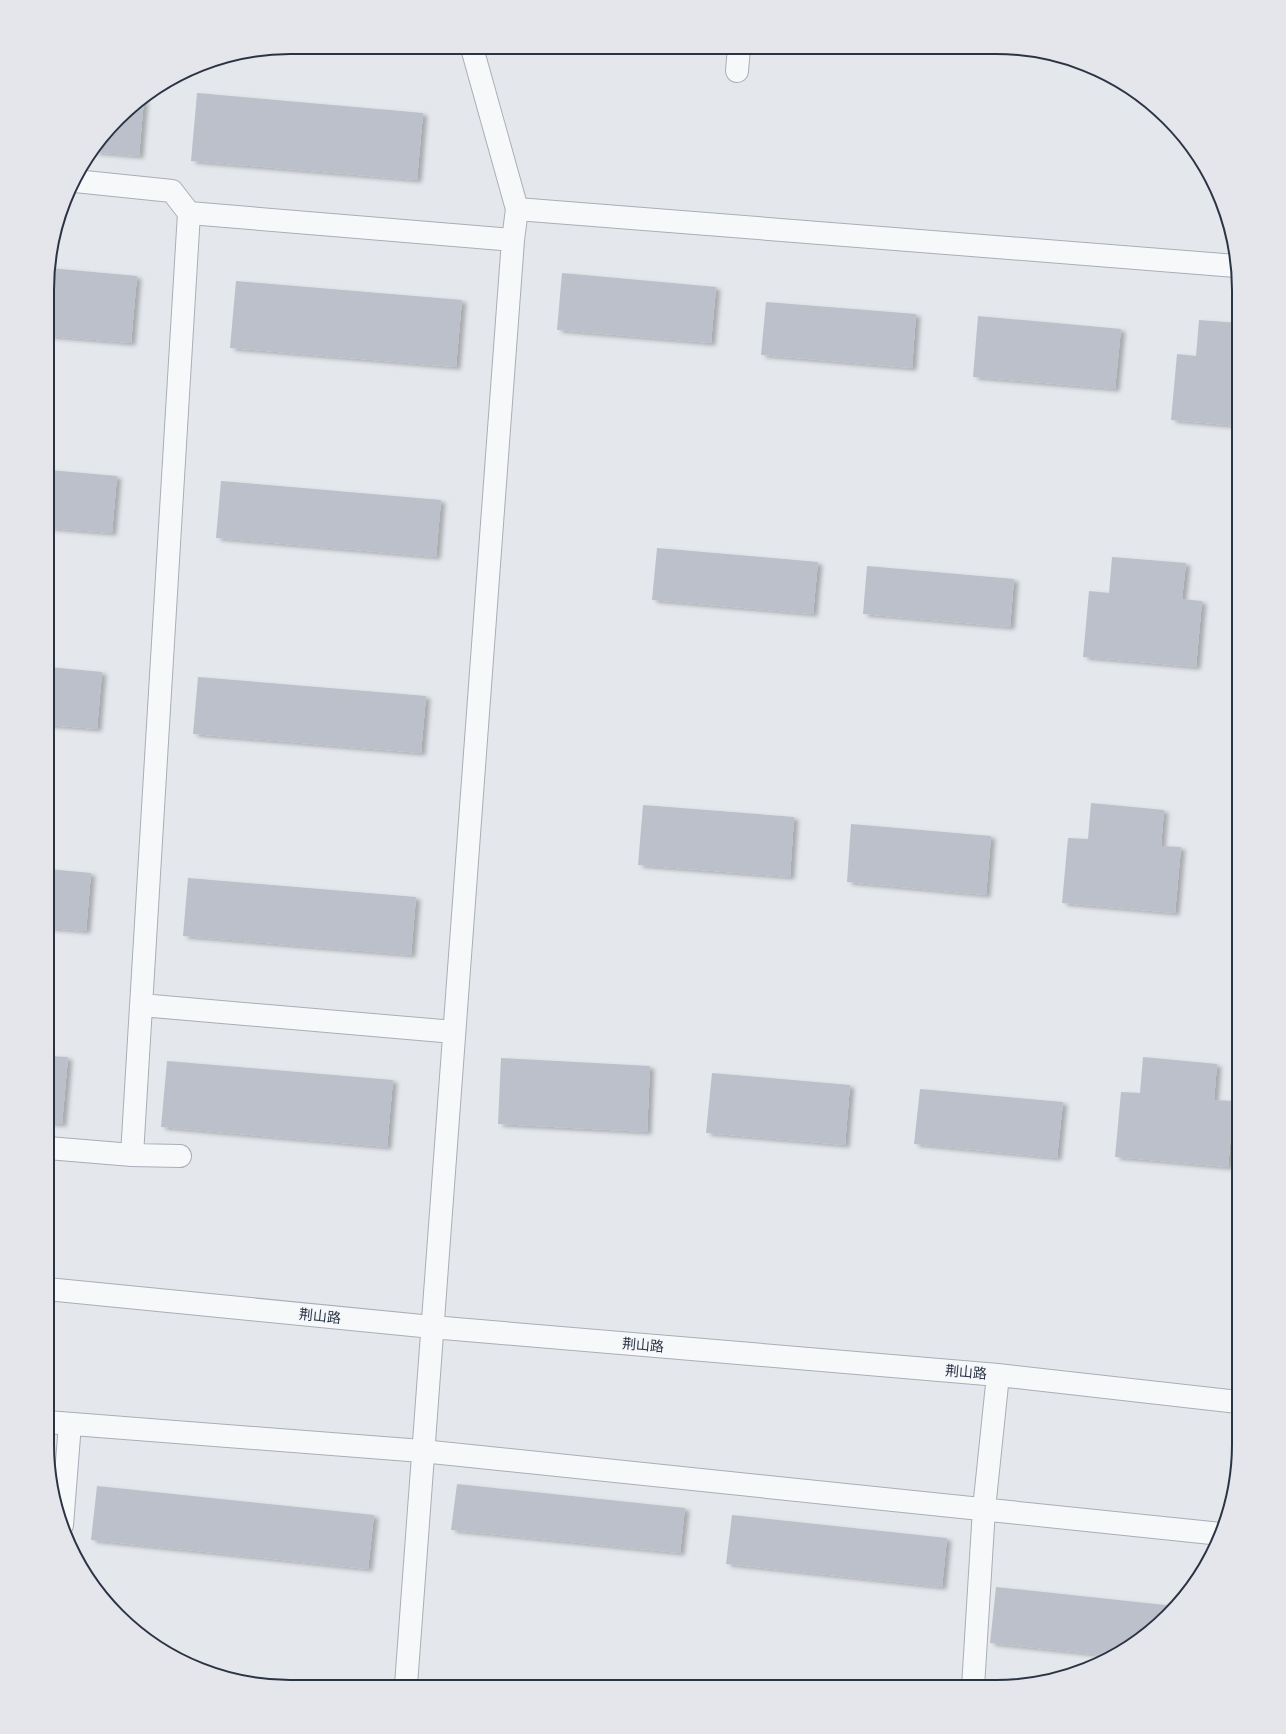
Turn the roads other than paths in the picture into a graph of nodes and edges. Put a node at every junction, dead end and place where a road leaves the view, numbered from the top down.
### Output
1 (474, 54) edge
2 (738, 54) edge
3 (737, 72) dead end
4 (80, 182) edge
5 (517, 209) junction
6 (189, 214) junction
7 (513, 240) junction
8 (1230, 266) edge
9 (141, 1005) junction
10 (454, 1032) junction
11 (54, 1148) edge
12 (132, 1155) junction
13 (180, 1156) dead end
14 (54, 1289) edge
15 (432, 1327) junction
16 (998, 1375) junction
17 (1232, 1401) edge
18 (54, 1423) edge
19 (70, 1424) junction
20 (422, 1451) junction
21 (63, 1509) edge
22 (984, 1509) junction
23 (1215, 1533) edge
24 (406, 1680) edge
25 (973, 1680) edge

1 - 5 street
2 - 3 street
4 - 6 street
5 - 7 street
5 - 8 street
6 - 7 street
6 - 9 street
7 - 10 street
9 - 10 street
9 - 12 street
10 - 15 street
11 - 12 street
12 - 13 street
14 - 15 street, 荆山路
15 - 16 street, 荆山路
15 - 20 street
16 - 17 street, 荆山路
16 - 22 street
18 - 19 street
19 - 20 street
19 - 21 street
20 - 22 street
20 - 24 street
22 - 23 street
22 - 25 street

